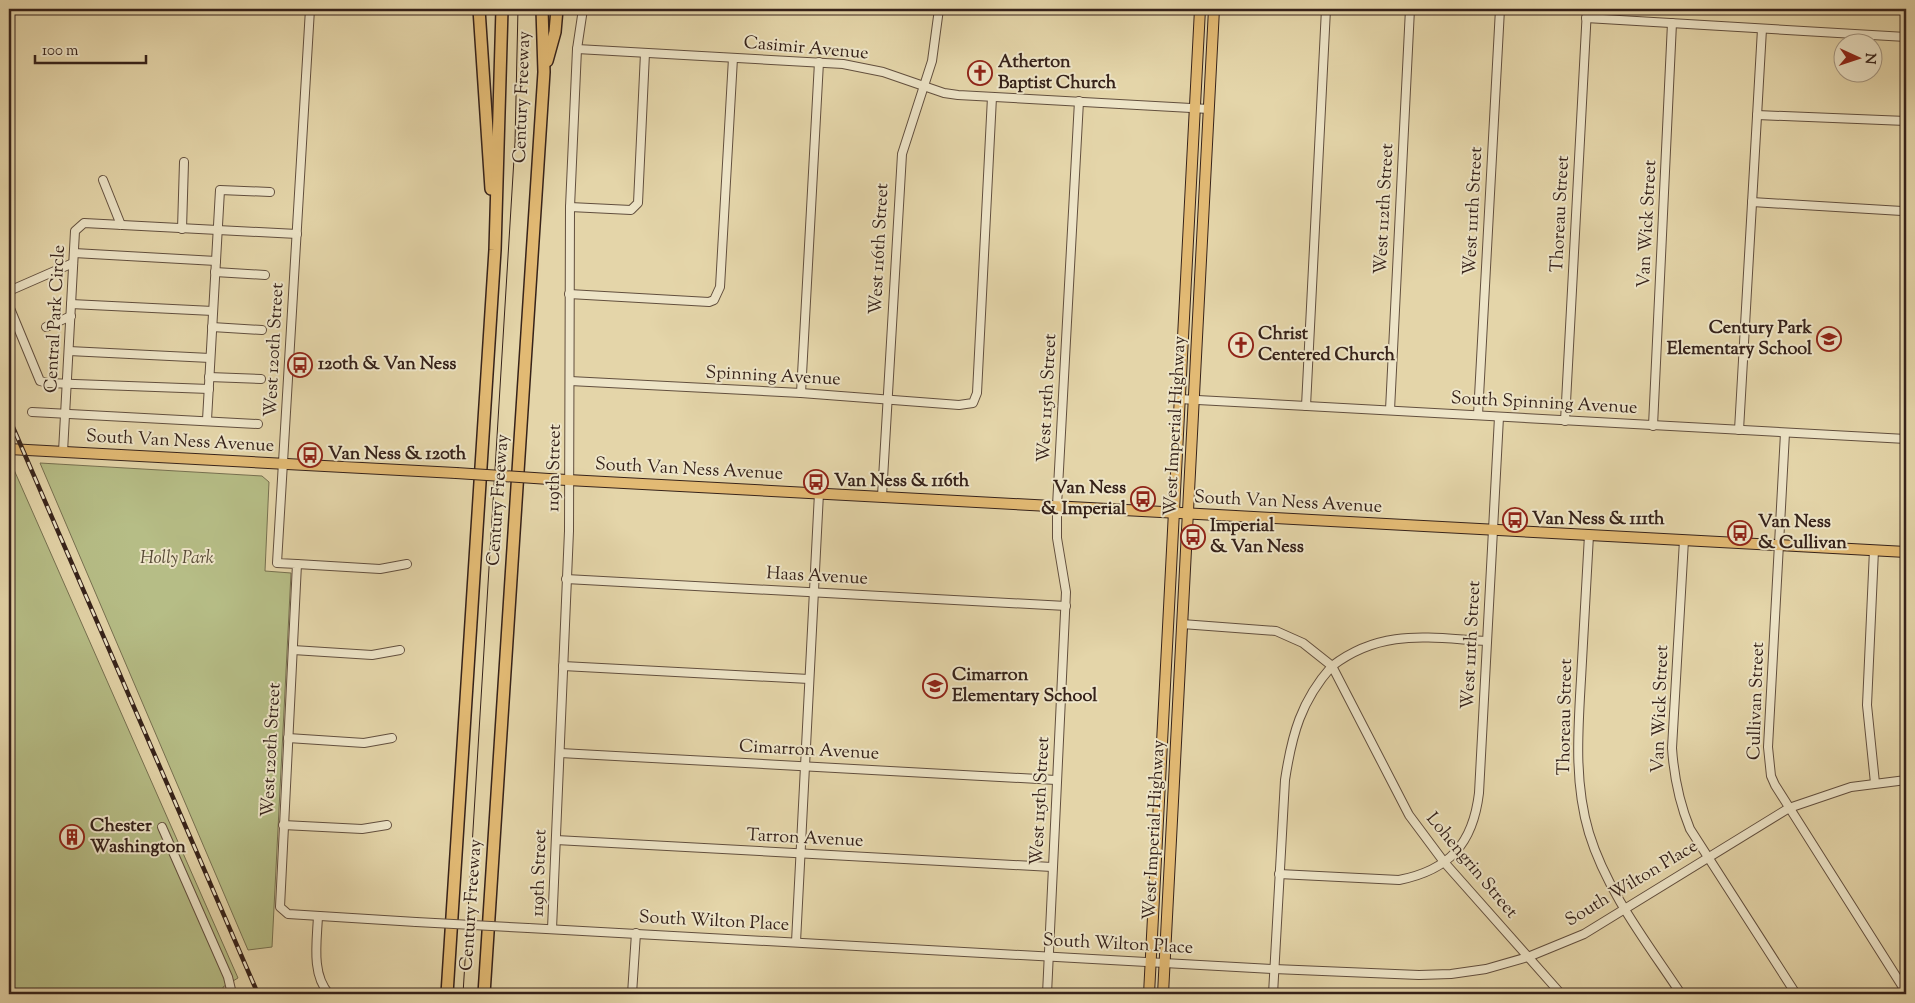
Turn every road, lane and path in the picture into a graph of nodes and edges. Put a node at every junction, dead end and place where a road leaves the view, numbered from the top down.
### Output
1 (310, 9) edge
2 (479, 9) edge
3 (502, 9) edge
4 (542, 9) edge
5 (557, 9) edge
6 (583, 9) edge
7 (939, 9) edge
8 (1200, 9) edge
9 (1214, 9) edge
10 (1326, 9) edge
11 (1410, 9) edge
12 (1500, 9) edge
13 (1586, 9) edge
14 (1586, 18) junction
15 (1672, 23) junction
16 (1762, 29) junction
17 (1906, 37) edge
18 (577, 49) junction
19 (645, 53) junction
20 (733, 58) junction
21 (819, 62) junction
22 (544, 72) junction
23 (923, 86) junction
24 (992, 97) junction
25 (1079, 101) junction
26 (1194, 108) junction
27 (1209, 109) junction
28 (1757, 115) junction
29 (1906, 121) edge
30 (184, 162) dead end
31 (103, 180) dead end
32 (270, 192) dead end
33 (1752, 202) junction
34 (570, 207) junction
35 (1906, 209) edge
36 (121, 225) junction
37 (182, 229) junction
38 (218, 230) junction
39 (297, 234) junction
40 (495, 250) junction
41 (74, 254) junction
42 (216, 261) junction
43 (73, 263) junction
44 (215, 272) junction
45 (265, 275) dead end
46 (9, 291) edge
47 (569, 294) junction
48 (71, 304) junction
49 (9, 306) edge
50 (213, 311) junction
51 (70, 316) junction
52 (46, 327) dead end
53 (212, 327) junction
54 (262, 330) dead end
55 (69, 351) junction
56 (210, 358) junction
57 (210, 377) junction
58 (260, 379) dead end
59 (570, 382) junction
60 (67, 383) junction
61 (209, 389) junction
62 (801, 393) junction
63 (887, 399) junction
64 (1179, 399) junction
65 (1194, 400) junction
66 (1306, 406) junction
67 (1390, 410) junction
68 (32, 412) dead end
69 (66, 414) junction
70 (1478, 415) junction
71 (1499, 417) junction
72 (207, 420) junction
73 (1566, 421) junction
74 (258, 424) dead end
75 (1653, 426) junction
76 (1739, 430) junction
77 (1785, 433) junction
78 (1906, 439) edge
79 (9, 449) edge
80 (63, 452) junction
81 (283, 464) junction
82 (570, 480) junction
83 (819, 493) junction
84 (882, 496) junction
85 (1057, 506) junction
86 (1174, 512) junction
87 (1188, 514) junction
88 (1492, 530) junction
89 (1589, 535) junction
90 (1684, 540) junction
91 (1778, 545) junction
92 (1874, 550) junction
93 (1906, 552) edge
94 (298, 564) junction
95 (407, 564) dead end
96 (566, 579) junction
97 (814, 592) junction
98 (1066, 606) junction
99 (1182, 624) junction
100 (1487, 641) junction
101 (292, 650) junction
102 (400, 650) dead end
103 (563, 666) junction
104 (1332, 666) junction
105 (809, 679) junction
106 (288, 738) junction
107 (392, 738) dead end
108 (560, 753) junction
109 (805, 766) junction
110 (1056, 780) junction
111 (1906, 780) edge
112 (1875, 782) junction
113 (1789, 808) junction
114 (387, 824) dead end
115 (282, 825) junction
116 (162, 827) dead end
117 (556, 840) junction
118 (800, 854) junction
119 (1707, 857) junction
120 (1444, 862) junction
121 (1052, 867) junction
122 (1279, 874) junction
123 (1626, 910) junction
124 (284, 912) joint
125 (318, 916) junction
126 (552, 928) junction
127 (636, 933) junction
128 (796, 942) junction
129 (1049, 956) junction
130 (1528, 957) junction
131 (1151, 962) junction
132 (1165, 962) junction
133 (1274, 969) junction
134 (1906, 992) edge
135 (232, 994) edge
136 (329, 994) edge
137 (447, 994) edge
138 (484, 994) edge
139 (632, 994) edge
140 (1047, 994) edge
141 (1149, 994) edge
142 (1163, 994) edge
143 (1273, 994) edge
144 (1561, 994) edge
145 (1681, 994) edge
146 (1796, 994) edge

1 - 39 street, West 120th Street
2 - 40 highway
3 - 40 highway, Century Freeway
4 - 22 highway, Century Freeway
5 - 22 highway
6 - 18 street, 119th Street
7 - 23 street, West 116th Street
8 - 26 main road, West Imperial Highway
9 - 27 main road, West Imperial Highway
10 - 66 street
11 - 67 street, West 112th Street
12 - 70 street, West 111th Street
13 - 14 street, Thoreau Street
14 - 15 street
14 - 73 street, Thoreau Street
15 - 16 street
15 - 75 street, Van Wick Street
16 - 17 street
16 - 28 street
18 - 19 street, Casimir Avenue
18 - 34 street, 119th Street
19 - 20 street, Casimir Avenue
19 - 34 street
20 - 21 street, Casimir Avenue
20 - 47 street
21 - 23 street, Casimir Avenue
21 - 62 street
22 - 138 highway, Century Freeway
23 - 24 street, Casimir Avenue
23 - 63 street, West 116th Street
24 - 25 street, Casimir Avenue
24 - 63 street, Spinning Avenue
25 - 26 street, Casimir Avenue
25 - 85 street, West 115th Street
26 - 27 street, Casimir Avenue
26 - 64 main road, West Imperial Highway
27 - 65 main road, West Imperial Highway
28 - 29 street
28 - 33 street
30 - 37 street
31 - 36 street
32 - 38 street
33 - 35 street
33 - 76 street
34 - 47 street, 119th Street
36 - 37 street, Central Park Circle
36 - 41 street, Central Park Circle
37 - 38 street, Central Park Circle
38 - 39 street, Central Park Circle
38 - 42 street
39 - 81 street, West 120th Street
40 - 137 highway, Century Freeway
41 - 42 street
41 - 43 street, Central Park Circle
42 - 44 street
43 - 46 street
43 - 48 street, Central Park Circle
44 - 45 street
44 - 50 street
47 - 59 street, 119th Street
48 - 50 street
48 - 51 street, Central Park Circle
49 - 60 street
50 - 53 street
51 - 52 street
51 - 55 street, Central Park Circle
53 - 54 street
53 - 56 street
55 - 56 street
55 - 60 street, Central Park Circle
56 - 57 street
57 - 58 street
57 - 61 street
59 - 62 street, Spinning Avenue
59 - 82 street, 119th Street
60 - 61 street
60 - 69 street, Central Park Circle
61 - 72 street
62 - 63 street, Spinning Avenue
63 - 84 street, West 116th Street
64 - 65 street, South Spinning Avenue
64 - 86 main road, West Imperial Highway
65 - 66 street, South Spinning Avenue
65 - 87 main road, West Imperial Highway
66 - 67 street, South Spinning Avenue
67 - 70 street, South Spinning Avenue
68 - 69 street
69 - 72 street
69 - 80 street, Central Park Circle
70 - 71 street, South Spinning Avenue
71 - 73 street, South Spinning Avenue
71 - 88 street, West 111th Street
72 - 74 street
73 - 75 street, South Spinning Avenue
75 - 76 street, South Spinning Avenue
76 - 77 street, South Spinning Avenue
77 - 78 street, South Spinning Avenue
77 - 91 street, Cullivan Street
79 - 80 main road, South Van Ness Avenue
80 - 81 main road, South Van Ness Avenue
81 - 82 main road, South Van Ness Avenue, bridge
81 - 94 street, West 120th Street
82 - 83 main road, South Van Ness Avenue
82 - 96 street, 119th Street
83 - 84 main road, South Van Ness Avenue
83 - 97 street
84 - 85 main road, South Van Ness Avenue
85 - 86 main road, South Van Ness Avenue
85 - 98 street, West 115th Street
86 - 87 main road, South Van Ness Avenue
86 - 131 main road, West Imperial Highway
87 - 88 main road, South Van Ness Avenue
87 - 99 main road, West Imperial Highway
88 - 89 main road, South Van Ness Avenue
88 - 100 street, West 111th Street
89 - 90 main road, South Van Ness Avenue
89 - 123 street, Thoreau Street
90 - 91 main road, South Van Ness Avenue
90 - 119 street, Van Wick Street
91 - 92 main road, South Van Ness Avenue
91 - 113 street, Cullivan Street
92 - 93 main road, South Van Ness Avenue
92 - 112 street
94 - 95 street
94 - 101 street, West 120th Street
96 - 97 street, Haas Avenue
96 - 103 street, 119th Street
97 - 98 street, Haas Avenue
97 - 105 street
98 - 110 street, West 115th Street
99 - 104 street
99 - 132 main road, West Imperial Highway
100 - 104 street
100 - 120 street, West 111th Street
101 - 102 street
101 - 106 street, West 120th Street
103 - 105 street
103 - 108 street, 119th Street
104 - 120 street, Lohengrin Street
104 - 122 street
105 - 109 street
106 - 107 street
106 - 115 street, West 120th Street
108 - 109 street, Cimarron Avenue
108 - 117 street, 119th Street
109 - 110 street, Cimarron Avenue
109 - 118 street
110 - 121 street, West 115th Street
111 - 112 street, South Wilton Place
112 - 113 street, South Wilton Place
113 - 119 street, South Wilton Place
113 - 134 street, Cullivan Street
114 - 115 street
115 - 124 street, West 120th Street
116 - 135 street
117 - 118 street, Tarron Avenue
117 - 126 street, 119th Street
118 - 121 street, Tarron Avenue
118 - 128 street
119 - 123 street, South Wilton Place
119 - 146 street, Van Wick Street
120 - 122 street, West 111th Street
120 - 130 street, Lohengrin Street
121 - 129 street, West 115th Street
122 - 133 street
123 - 130 street, South Wilton Place
123 - 145 street, Thoreau Street
124 - 125 street, South Wilton Place
125 - 126 street, South Wilton Place, bridge
125 - 136 street
126 - 127 street, South Wilton Place
127 - 128 street, South Wilton Place
127 - 139 street
128 - 129 street, South Wilton Place
129 - 131 street, South Wilton Place
129 - 140 street, West 115th Street
130 - 133 street, South Wilton Place
130 - 144 street, Lohengrin Street
131 - 132 street, South Wilton Place
131 - 141 main road, West Imperial Highway
132 - 133 street, South Wilton Place
132 - 142 main road, West Imperial Highway
133 - 143 street

